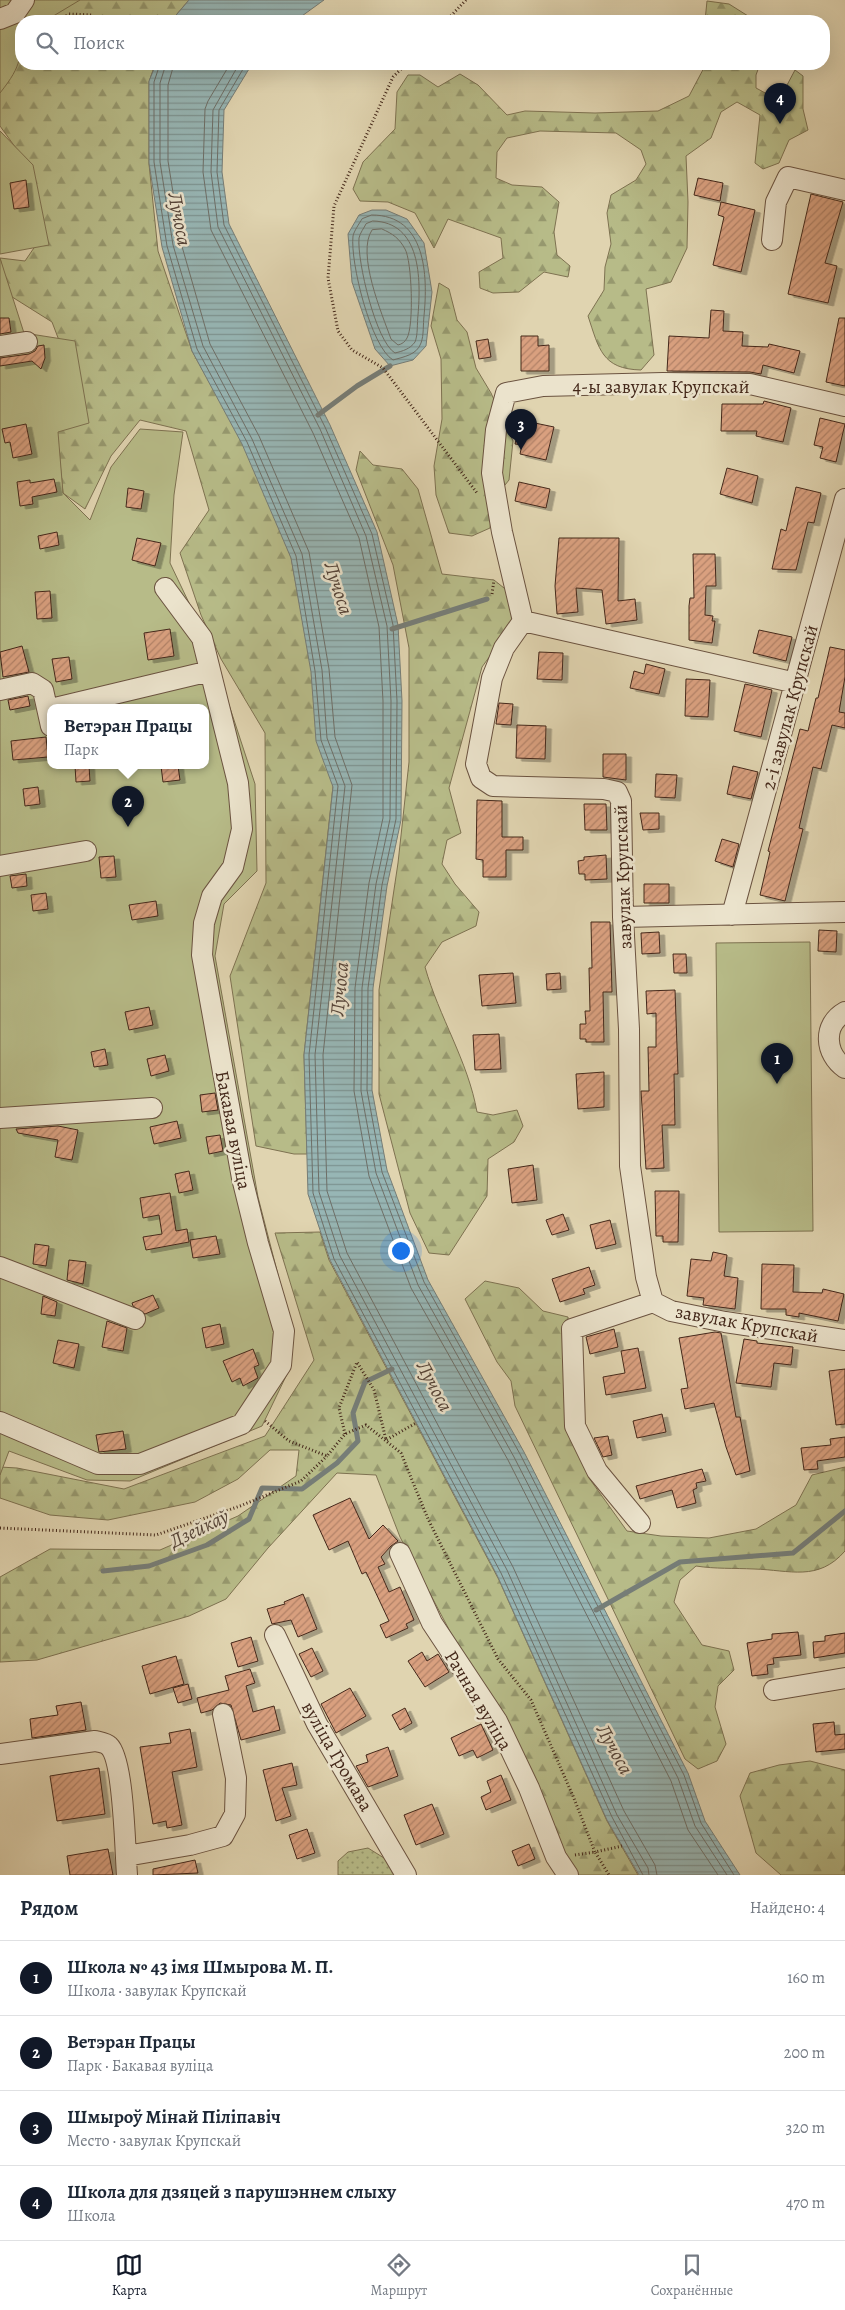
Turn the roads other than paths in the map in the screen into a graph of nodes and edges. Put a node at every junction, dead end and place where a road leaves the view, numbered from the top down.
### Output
1 (24, 0) edge
2 (0, 19) edge
3 (845, 190) edge
4 (772, 240) dead end
5 (27, 342) dead end
6 (0, 346) edge
7 (845, 406) edge
8 (845, 499) edge
9 (165, 588) dead end
10 (523, 621) junction
11 (210, 670) junction
12 (796, 683) junction
13 (0, 690) edge
14 (48, 704) edge
15 (87, 704) edge
16 (86, 852) dead end
17 (0, 866) edge
18 (845, 912) edge
19 (732, 915) junction
20 (623, 917) junction
21 (845, 1012) edge
22 (845, 1068) edge
23 (152, 1108) dead end
24 (0, 1118) edge
25 (0, 1267) edge
26 (653, 1302) junction
27 (135, 1320) dead end
28 (845, 1340) edge
29 (0, 1422) edge
30 (640, 1523) dead end
31 (400, 1553) dead end
32 (274, 1635) dead end
33 (845, 1678) edge
34 (774, 1690) dead end
35 (223, 1714) dead end
36 (0, 1754) edge
37 (126, 1866) edge
38 (406, 1875) edge
39 (568, 1875) edge

1 - 2 street
3 - 4 street
5 - 6 street
7 - 10 street, 4-ы завулак Крупскай
8 - 12 street, 2-і завулак Крупскай
9 - 11 street, Бакавая вуліца
10 - 12 street
10 - 20 street, завулак Крупскай
11 - 15 street
11 - 29 street, Бакавая вуліца
12 - 19 street, 2-і завулак Крупскай
13 - 14 street
16 - 17 street
18 - 19 street
19 - 20 street
20 - 26 street, завулак Крупскай
21 - 22 street
23 - 24 street
25 - 27 street
26 - 28 street, завулак Крупскай
26 - 30 street
31 - 39 street, Рачная вуліца
32 - 38 street, вуліца Громава
33 - 34 street
35 - 37 street
36 - 37 street

